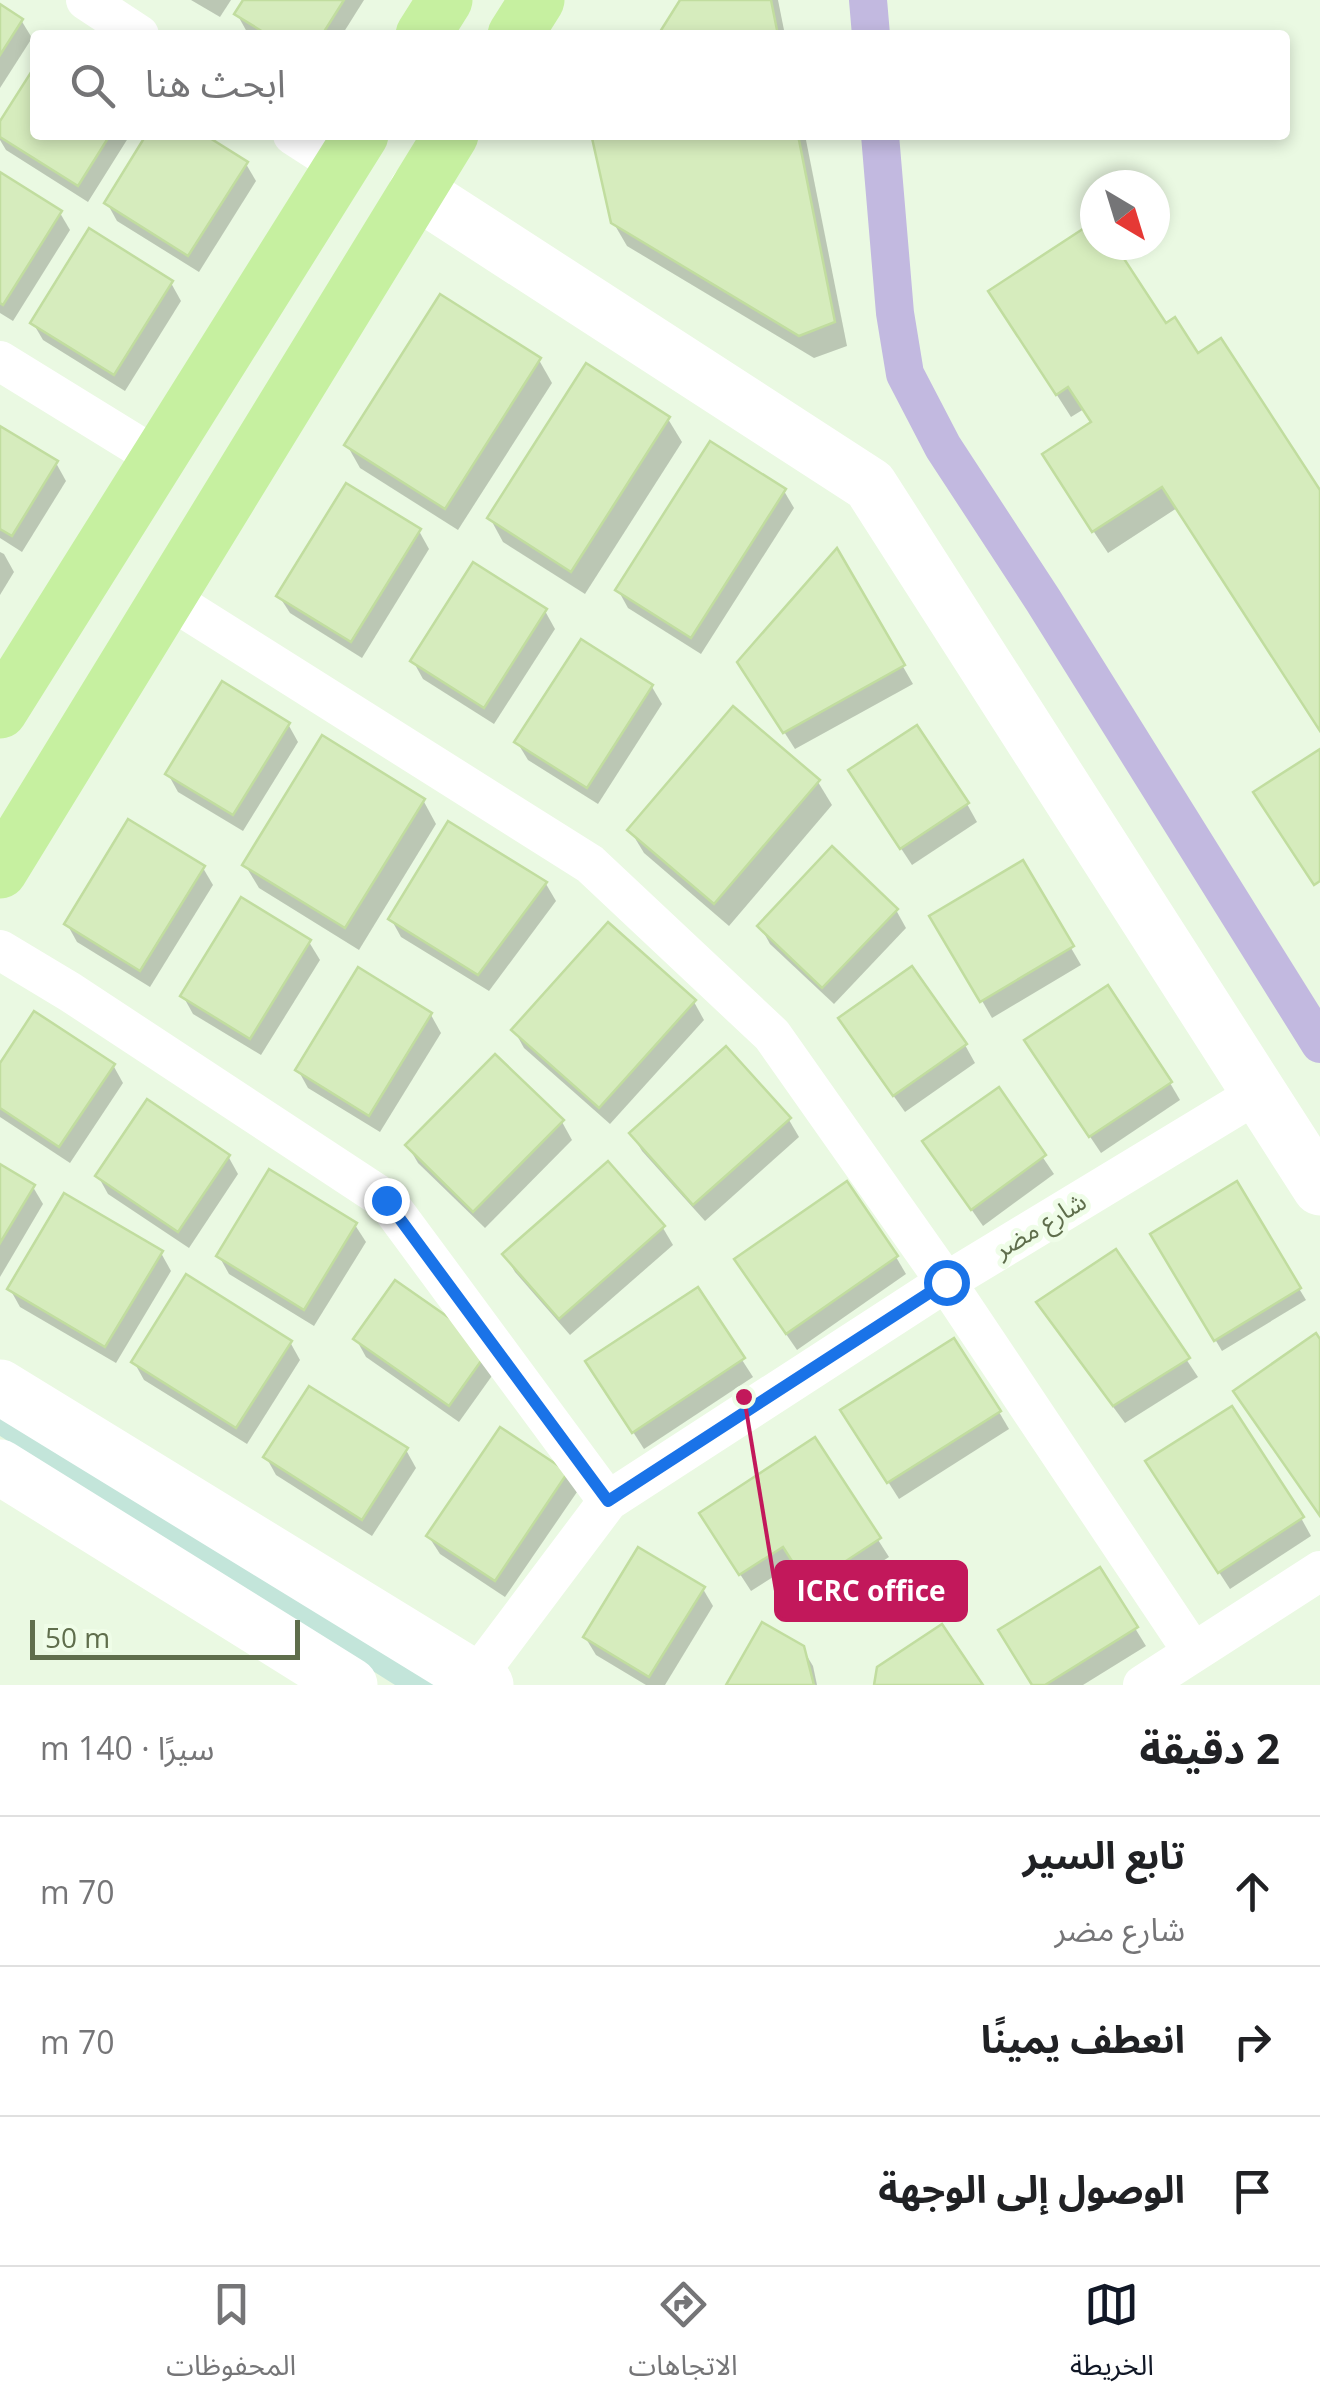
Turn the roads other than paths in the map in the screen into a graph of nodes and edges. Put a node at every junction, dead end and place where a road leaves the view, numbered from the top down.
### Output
1 (86, 0) edge
2 (445, 0) edge
3 (538, 0) edge
4 (132, 30) edge
5 (426, 30) edge
6 (518, 30) edge
7 (313, 140) edge
8 (448, 140) edge
9 (351, 150) edge
10 (416, 191) junction
11 (0, 361) edge
12 (159, 459) junction
13 (168, 598) junction
14 (0, 711) edge
15 (0, 871) edge
16 (0, 950) edge
17 (1258, 1093) junction
18 (1320, 1188) edge
19 (946, 1282) junction
20 (0, 1387) edge
21 (0, 1467) edge
22 (608, 1501) junction
23 (1320, 1572) edge
24 (1193, 1652) junction
25 (480, 1681) edge
26 (350, 1685) edge
27 (1144, 1685) edge

1 - 4 street
2 - 5 highway
3 - 6 highway
7 - 9 street
8 - 10 highway
9 - 12 highway
10 - 13 highway
10 - 17 main road
11 - 12 street
12 - 14 highway
13 - 15 highway
13 - 19 street
16 - 22 street
17 - 18 main road
17 - 19 street, شارع مضر
19 - 22 street, شارع مضر
19 - 24 street
20 - 25 main road
21 - 26 main road
22 - 25 street, شارع مضر
23 - 24 street
24 - 27 street

